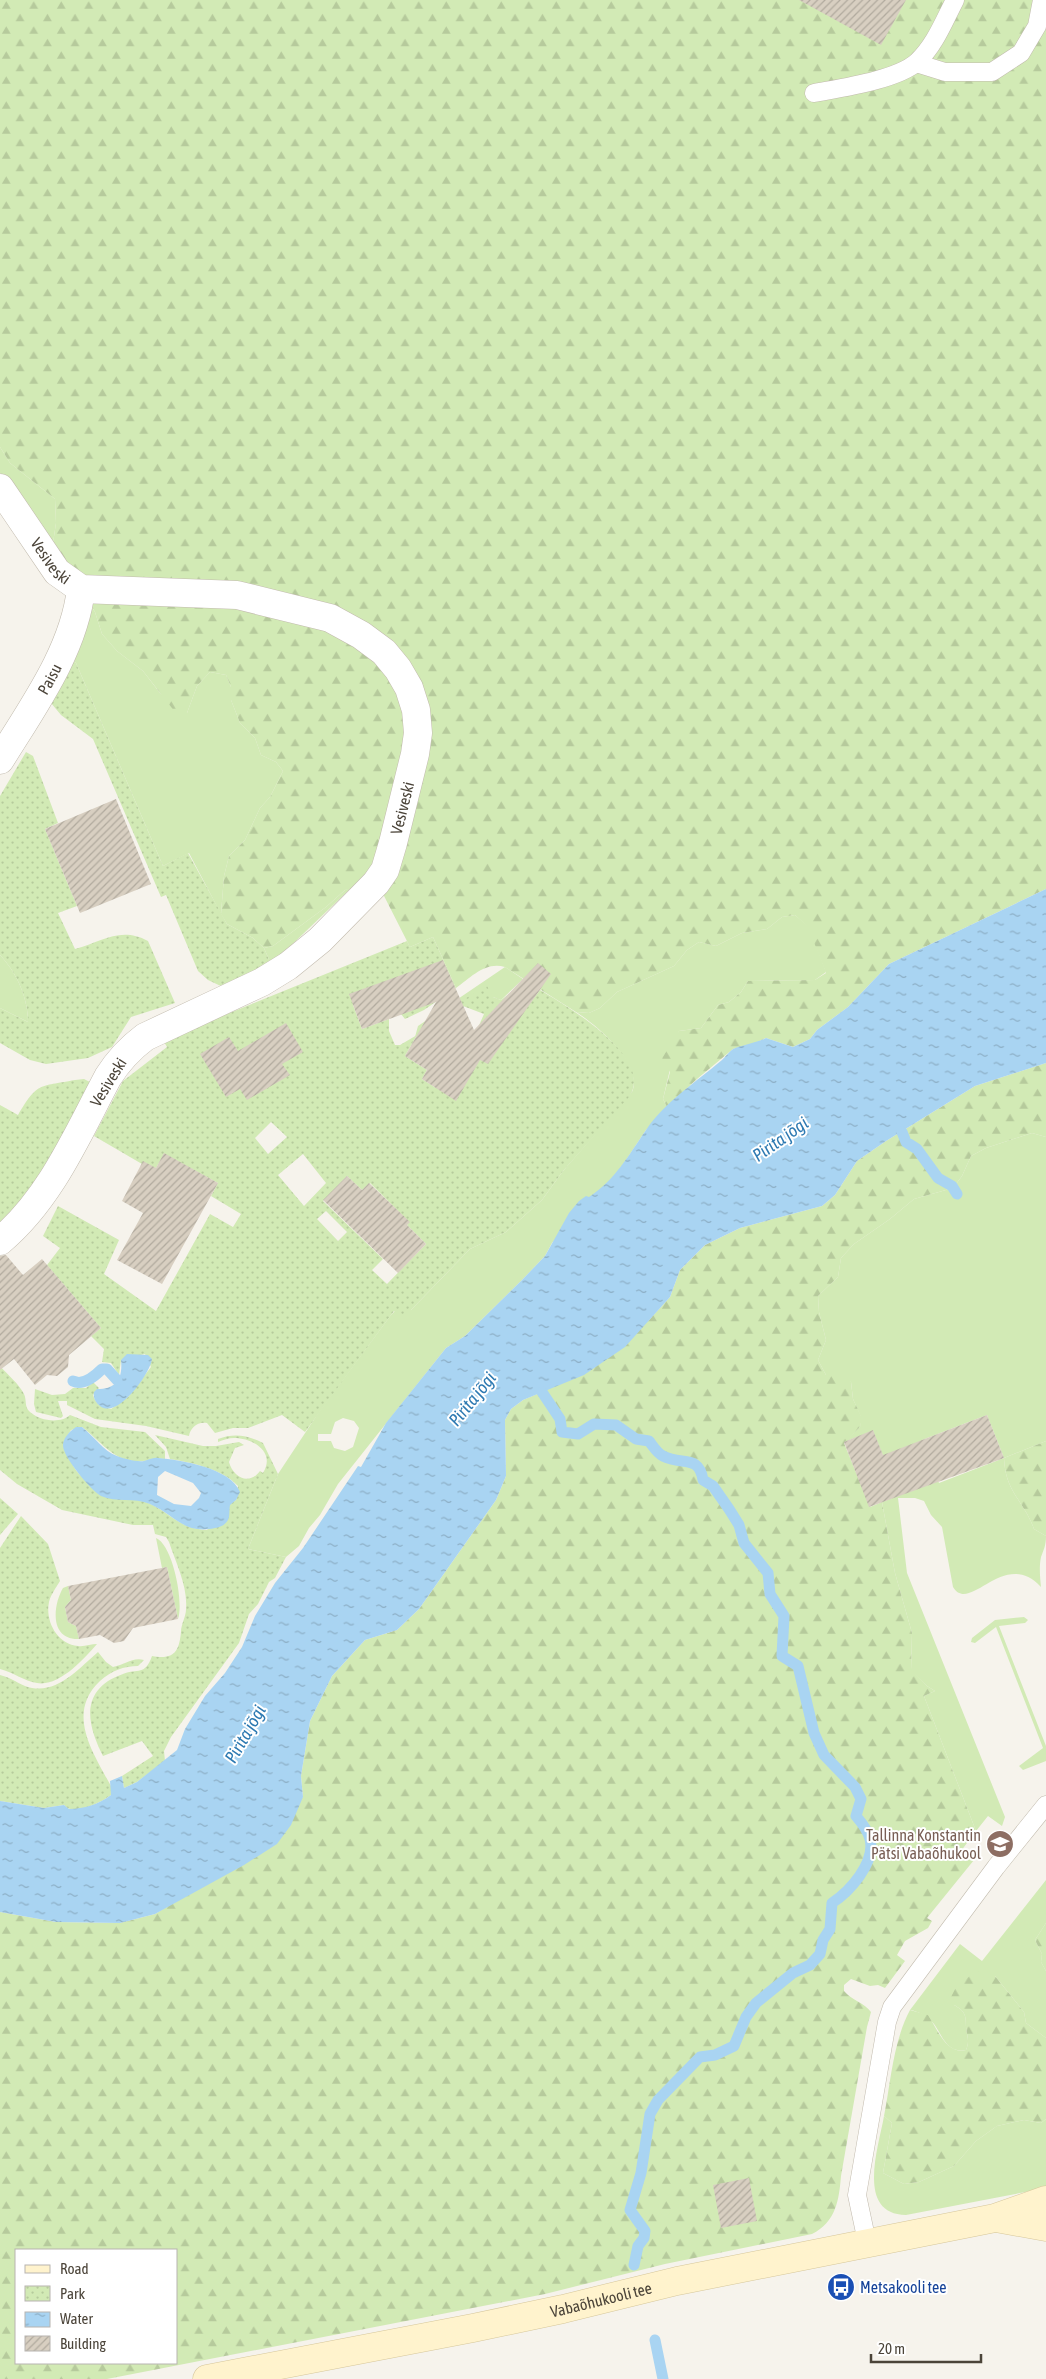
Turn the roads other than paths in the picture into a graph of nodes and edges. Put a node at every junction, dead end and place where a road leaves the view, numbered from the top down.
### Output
1 (956, 0) edge
2 (1042, 0) edge
3 (916, 63) junction
4 (814, 94) dead end
5 (0, 488) edge
6 (81, 589) junction
7 (0, 760) edge
8 (0, 1241) edge
9 (1046, 1805) edge
10 (1046, 2200) edge
11 (995, 2218) junction
12 (1046, 2226) edge
13 (867, 2242) junction
14 (206, 2379) edge

1 - 3 lane
2 - 3 lane
3 - 4 lane
5 - 6 street, Vesiveski
6 - 7 street, Paisu
6 - 8 street, Vesiveski
9 - 13 lane
10 - 11 street, Vabaõhukooli tee
11 - 12 street, Vabaõhukooli tee
11 - 13 street, Vabaõhukooli tee
13 - 14 street, Vabaõhukooli tee

